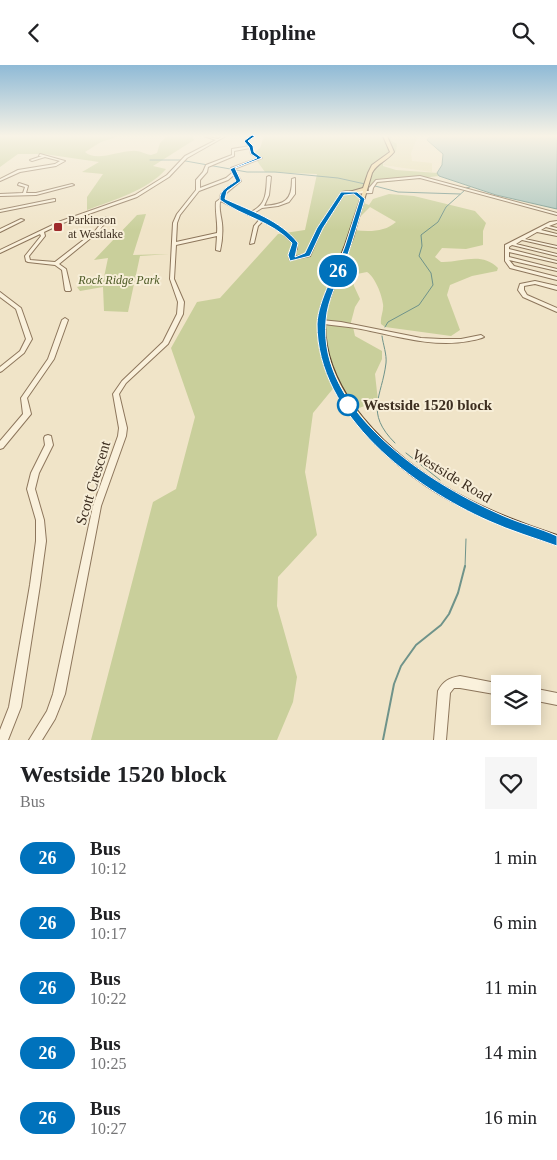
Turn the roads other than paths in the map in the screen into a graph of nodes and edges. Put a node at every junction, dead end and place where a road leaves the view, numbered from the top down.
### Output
1 (41, 168) edge
2 (176, 168) edge
3 (206, 168) edge
4 (234, 168) edge
5 (372, 168) edge
6 (234, 173) junction
7 (268, 177) dead end
8 (294, 179) dead end
9 (0, 181) edge
10 (19, 184) dead end
11 (72, 185) dead end
12 (198, 190) junction
13 (351, 192) junction
14 (364, 193) junction
15 (24, 194) junction
16 (0, 195) edge
17 (222, 199) junction
18 (54, 200) dead end
19 (263, 207) junction
20 (0, 211) edge
21 (250, 214) junction
22 (557, 214) edge
23 (107, 218) dead end
24 (22, 220) dead end
25 (262, 220) junction
26 (555, 222) edge
27 (546, 227) junction
28 (557, 229) edge
29 (0, 231) edge
30 (538, 231) junction
31 (42, 232) junction
32 (220, 233) junction
33 (557, 235) edge
34 (521, 239) junction
35 (252, 243) dead end
36 (174, 244) junction
37 (512, 244) junction
38 (557, 247) edge
39 (507, 250) junction
40 (218, 251) dead end
41 (0, 252) edge
42 (557, 255) edge
43 (507, 258) junction
44 (557, 262) edge
45 (56, 264) junction
46 (557, 270) edge
47 (557, 279) edge
48 (557, 288) edge
49 (68, 290) dead end
50 (0, 294) edge
51 (557, 310) edge
52 (65, 320) dead end
53 (321, 322) junction
54 (481, 337) dead end
55 (0, 370) edge
56 (48, 438) dead end
57 (0, 446) edge
58 (557, 540) edge
59 (491, 688) edge
60 (541, 696) edge
61 (557, 699) edge
62 (2, 740) edge
63 (35, 740) edge
64 (440, 740) edge

1 - 9 street
2 - 31 street
3 - 12 street, Scott Crescent
4 - 6 street
5 - 14 main road, Westside Road
6 - 12 street
6 - 17 street
7 - 19 street
8 - 19 street
10 - 15 street
11 - 15 street
12 - 36 street, Scott Crescent
13 - 14 main road
13 - 14 main road
13 - 25 street
14 - 22 street
14 - 53 main road, Westside Road
15 - 16 street
17 - 21 street
17 - 32 street
18 - 20 street
19 - 21 street
21 - 25 street
23 - 45 street
24 - 29 street
25 - 35 street
26 - 27 street
27 - 28 street
27 - 30 street
30 - 33 street
30 - 34 street
31 - 41 street
31 - 45 street
32 - 36 street
32 - 40 street
34 - 37 street
34 - 38 street
36 - 63 street, Scott Crescent
37 - 39 street
37 - 42 street
39 - 43 street
39 - 44 street
43 - 46 street
43 - 47 street
45 - 49 street
48 - 51 street
50 - 55 street
52 - 57 street
53 - 54 street
53 - 58 main road, Westside Road
56 - 62 street
59 - 64 street
60 - 61 street

